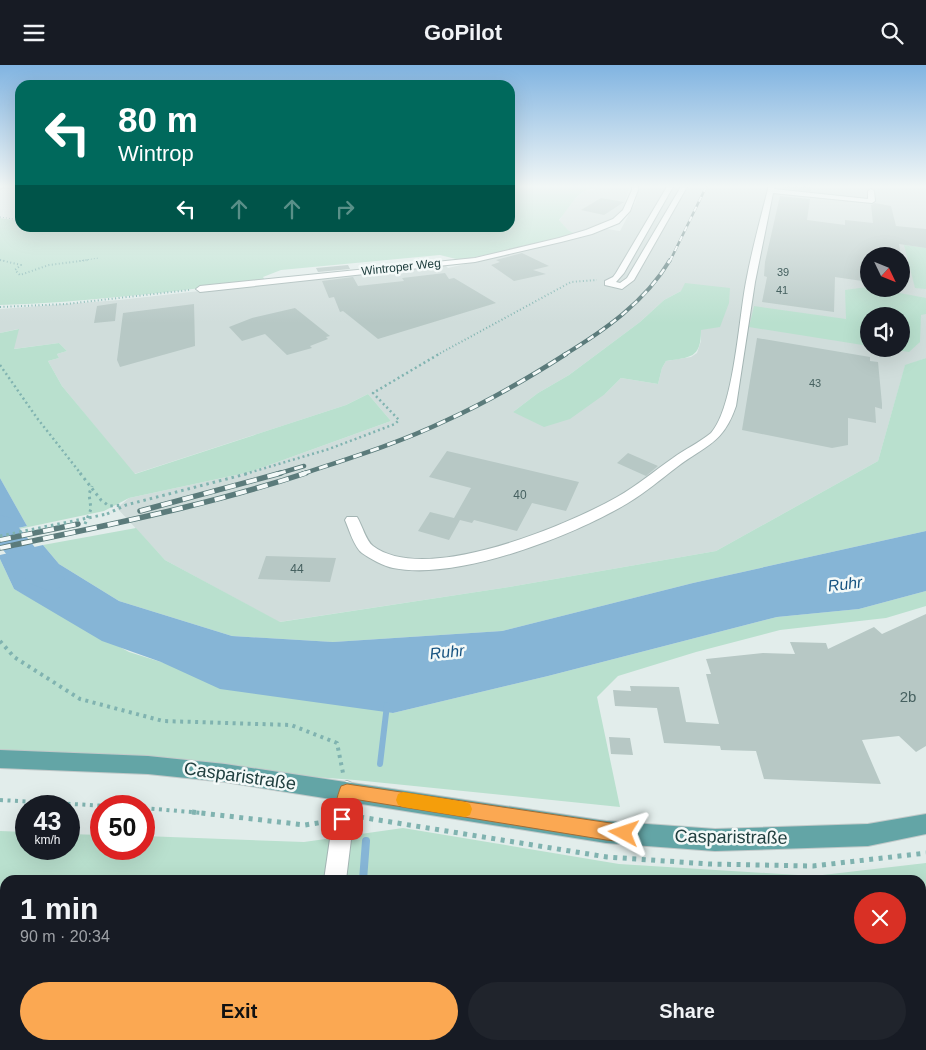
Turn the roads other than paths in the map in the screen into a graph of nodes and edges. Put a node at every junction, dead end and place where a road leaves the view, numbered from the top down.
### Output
1 (592, 231) edge
2 (646, 231) edge
3 (658, 231) edge
4 (762, 231) edge
5 (200, 289) road end
6 (352, 520) dead end
7 (0, 759) edge
8 (347, 791) junction
9 (926, 824) edge
10 (336, 875) edge

1 - 5 street, Wintroper Weg
2 - 3 street
4 - 6 street
7 - 8 main road, Casparistraße
8 - 9 main road, Casparistraße
8 - 10 street

